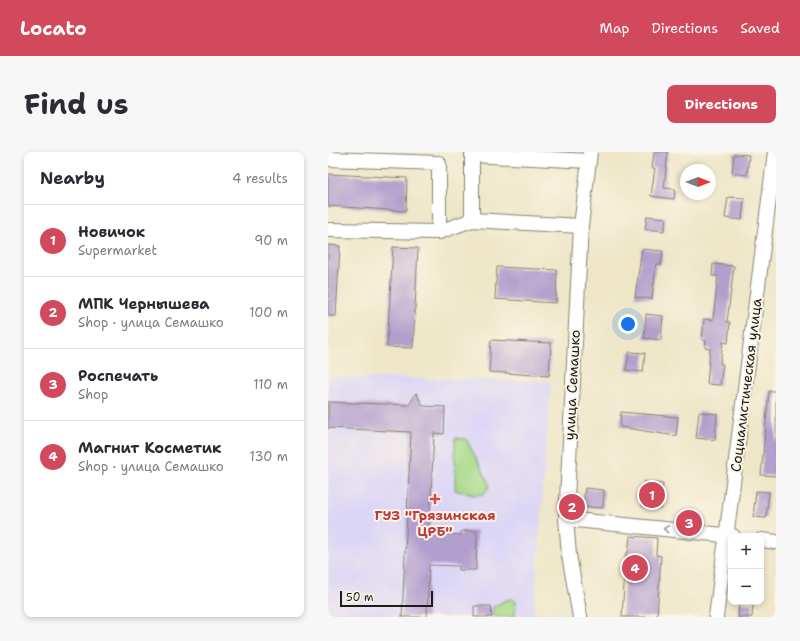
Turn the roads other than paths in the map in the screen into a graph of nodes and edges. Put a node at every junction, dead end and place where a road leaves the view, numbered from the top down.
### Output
1 (775, 152) edge
2 (472, 154) edge
3 (589, 157) edge
4 (328, 159) edge
5 (772, 213) edge
6 (472, 220) junction
7 (580, 226) junction
8 (328, 230) edge
9 (439, 232) junction
10 (566, 519) junction
11 (730, 533) edge
12 (728, 536) edge
13 (764, 540) edge
14 (776, 542) edge
15 (728, 548) edge
16 (580, 617) edge
17 (716, 617) edge

1 - 5 street, Социалистическая улица
2 - 3 street
2 - 6 street
3 - 7 street, улица Семашко
4 - 9 street
5 - 11 street, Социалистическая улица
6 - 7 street
6 - 9 street
7 - 10 street, улица Семашко
8 - 9 street
12 -> 10 street
10 - 16 street, улица Семашко
13 - 14 street
15 - 17 street, Социалистическая улица

